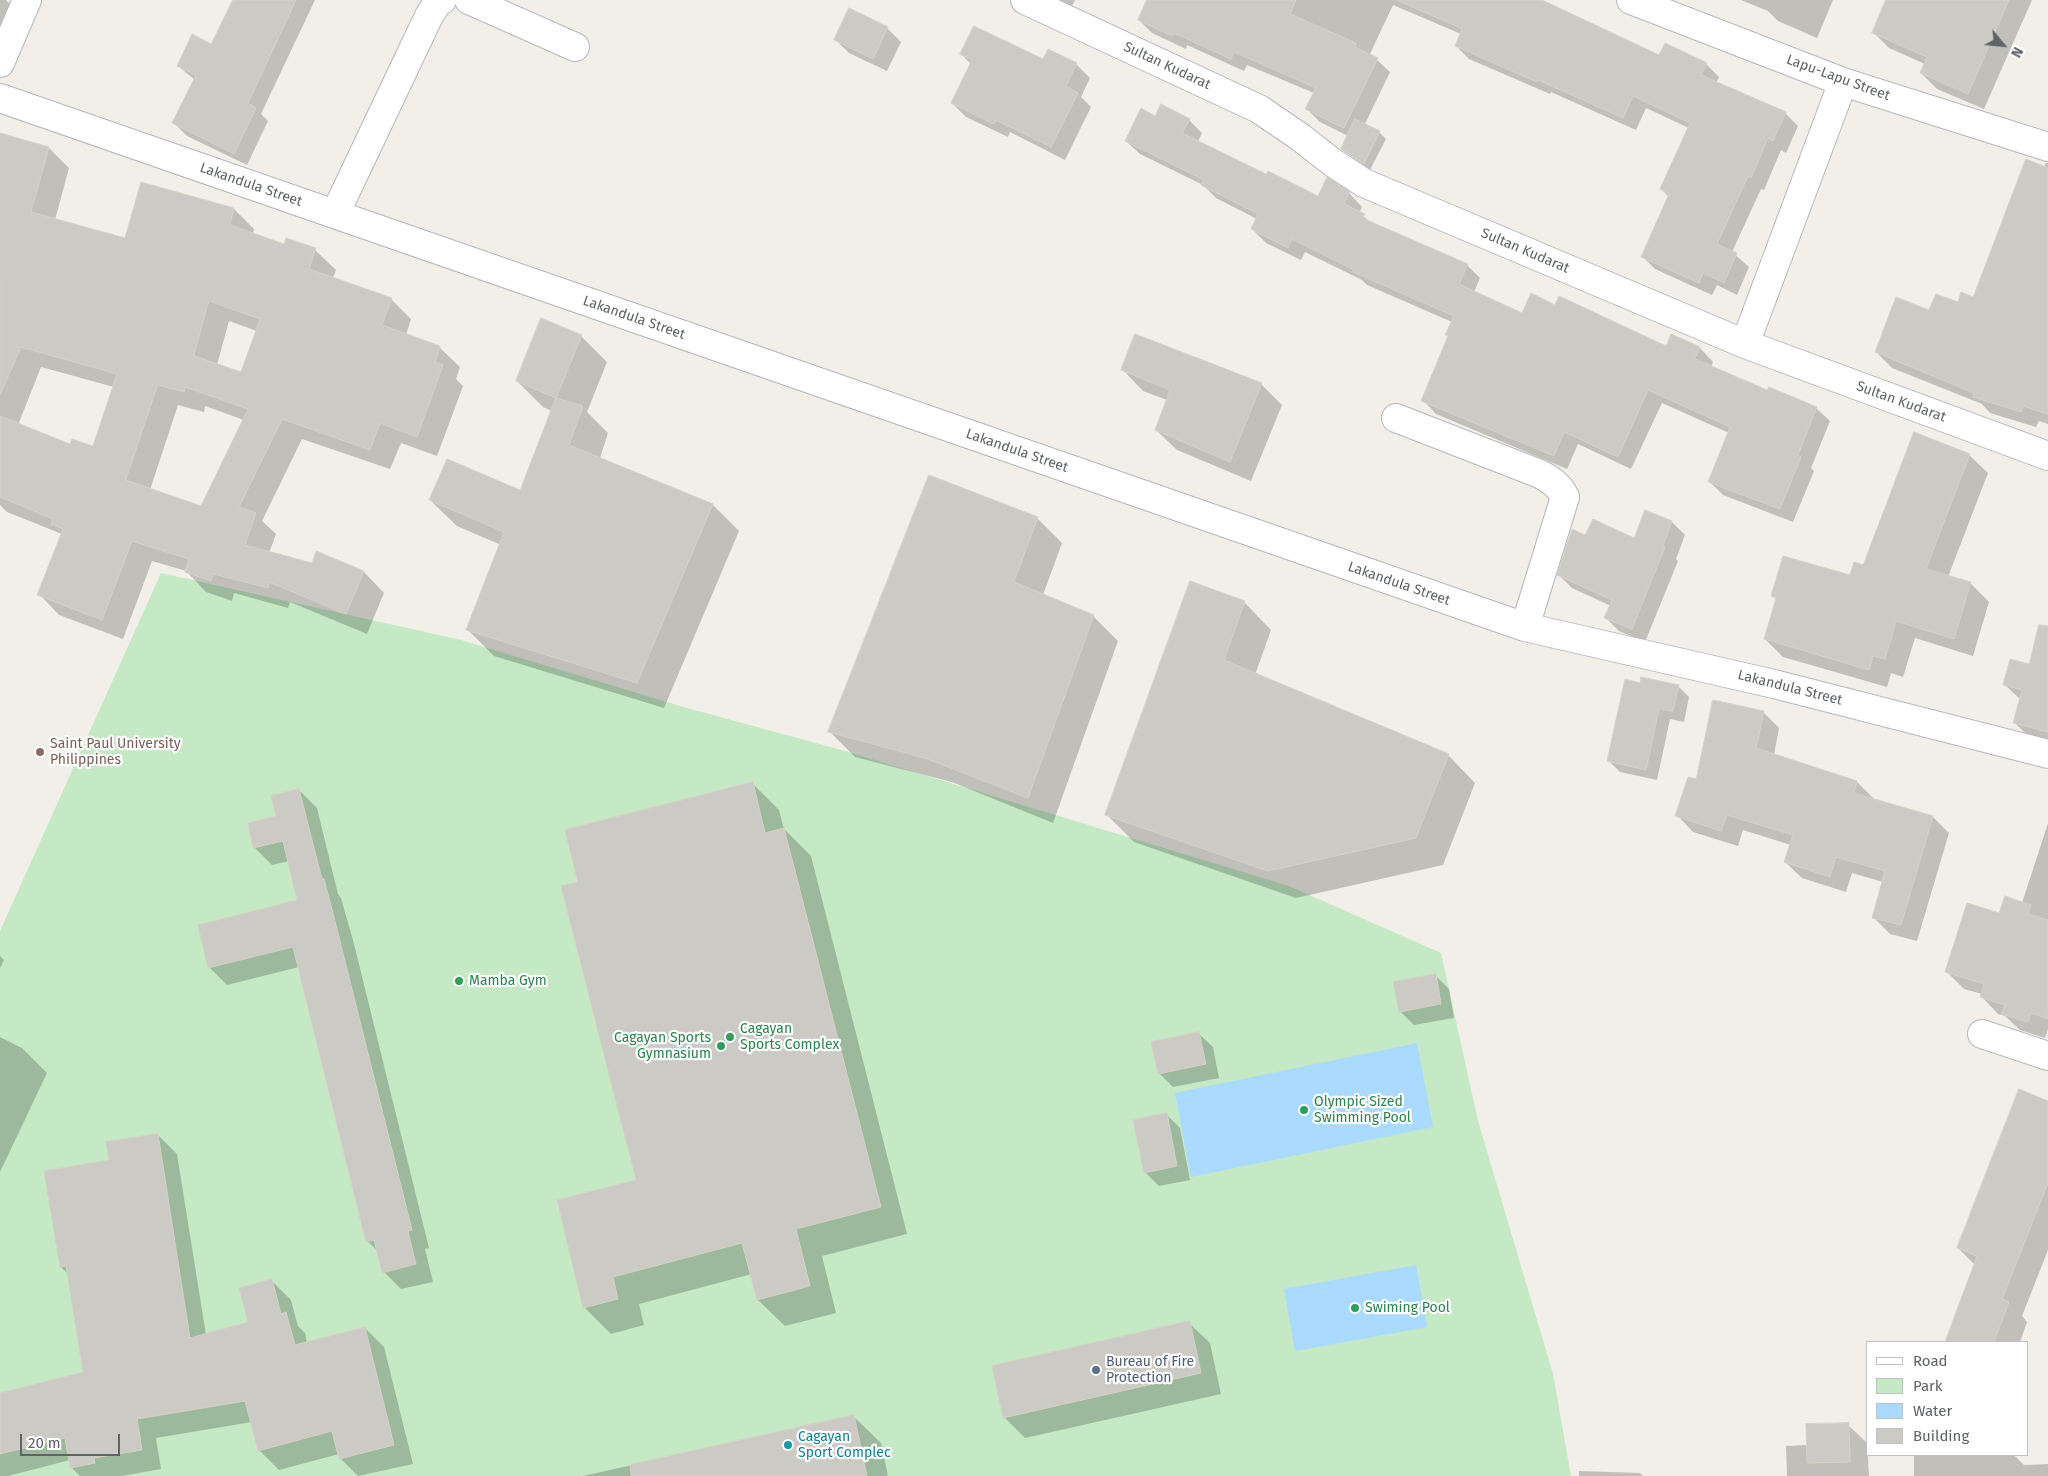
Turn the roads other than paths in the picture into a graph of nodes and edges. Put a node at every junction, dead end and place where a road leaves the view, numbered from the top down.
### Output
1 (27, 0) edge
2 (442, 0) edge
3 (469, 0) edge
4 (1025, 0) edge
5 (1630, 0) edge
6 (575, 47) dead end
7 (0, 63) edge
8 (1843, 82) junction
9 (0, 98) edge
10 (2048, 147) edge
11 (335, 214) junction
12 (1744, 344) junction
13 (1396, 418) dead end
14 (2048, 456) edge
15 (1525, 627) junction
16 (2048, 754) edge
17 (1982, 1034) dead end
18 (2048, 1056) edge

1 - 7 street
2 - 11 street
3 - 6 street
4 - 12 street, Sultan Kudarat
5 - 8 street, Lapu-Lapu Street
8 - 10 street, Lapu-Lapu Street
8 - 12 street
9 - 11 street, Lakandula Street
11 - 15 street, Lakandula Street
12 - 14 street, Sultan Kudarat
13 - 15 street
15 - 16 street, Lakandula Street
17 - 18 street

